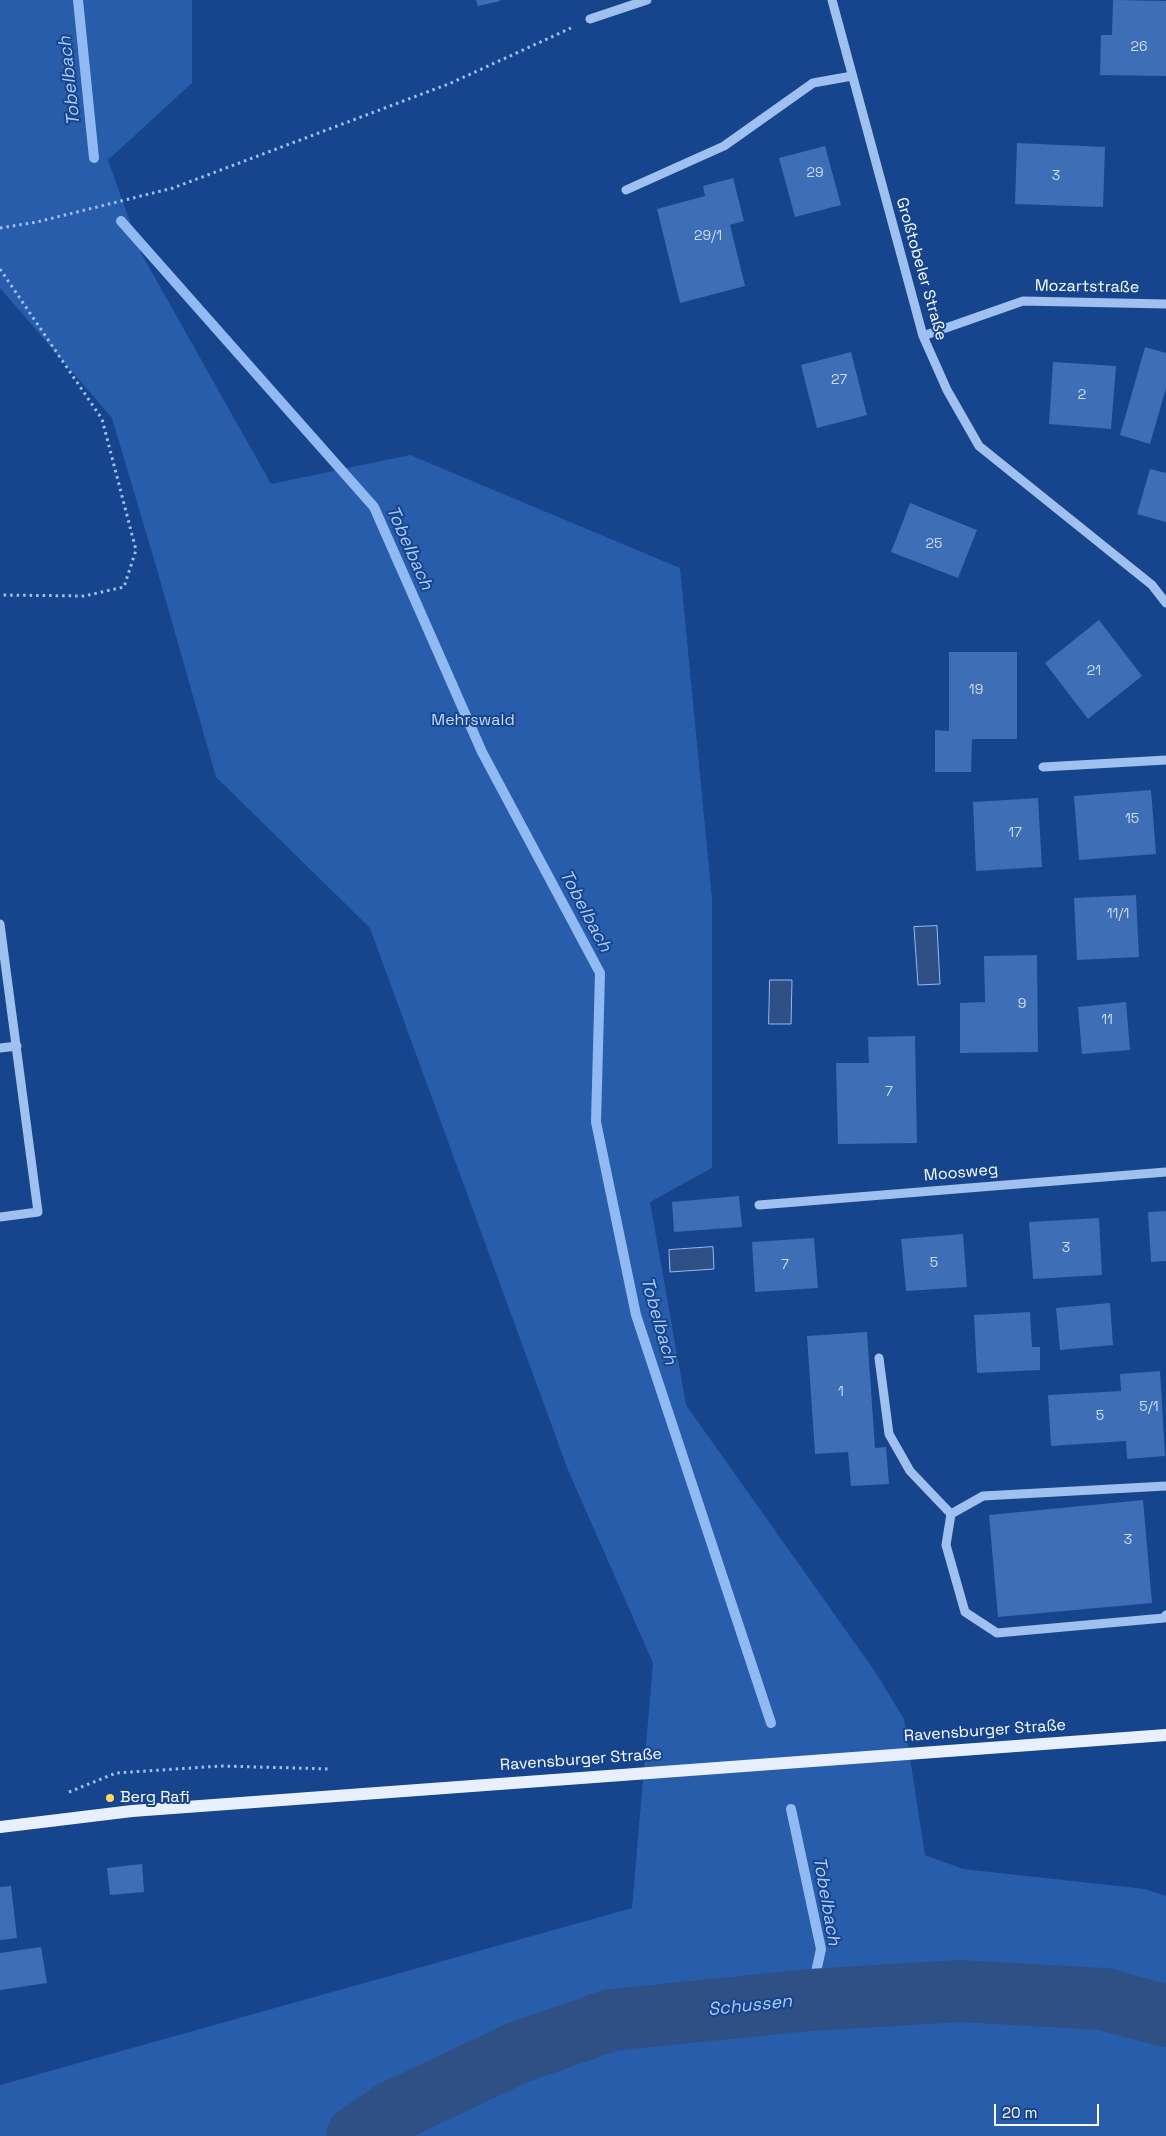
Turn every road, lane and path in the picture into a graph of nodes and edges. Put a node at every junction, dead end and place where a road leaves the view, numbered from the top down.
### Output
1 (646, 0) edge
2 (832, 0) edge
3 (590, 19) joint
4 (852, 76) junction
5 (626, 190) dead end
6 (0, 228) edge
7 (0, 269) edge
8 (1166, 304) edge
9 (923, 336) junction
10 (0, 594) edge
11 (1166, 603) edge
12 (1166, 760) edge
13 (1044, 767) dead end
14 (0, 924) edge
15 (17, 1046) junction
16 (0, 1048) edge
17 (1166, 1172) edge
18 (759, 1205) dead end
19 (0, 1217) edge
20 (879, 1358) dead end
21 (1166, 1486) edge
22 (951, 1514) junction
23 (1166, 1615) edge
24 (1166, 1734) edge
25 (0, 1827) edge

1 - 3 street
2 - 4 street, Großtobeler Straße
3 - 6 path
4 - 5 street
4 - 9 street, Großtobeler Straße
7 - 10 path
8 - 9 street, Mozartstraße
9 - 11 street, Großtobeler Straße
12 - 13 street
14 - 15 street
15 - 16 street
15 - 19 street
17 - 18 street, Moosweg
20 - 22 street
21 - 22 street
22 - 23 street
24 - 25 main road, Ravensburger Straße

